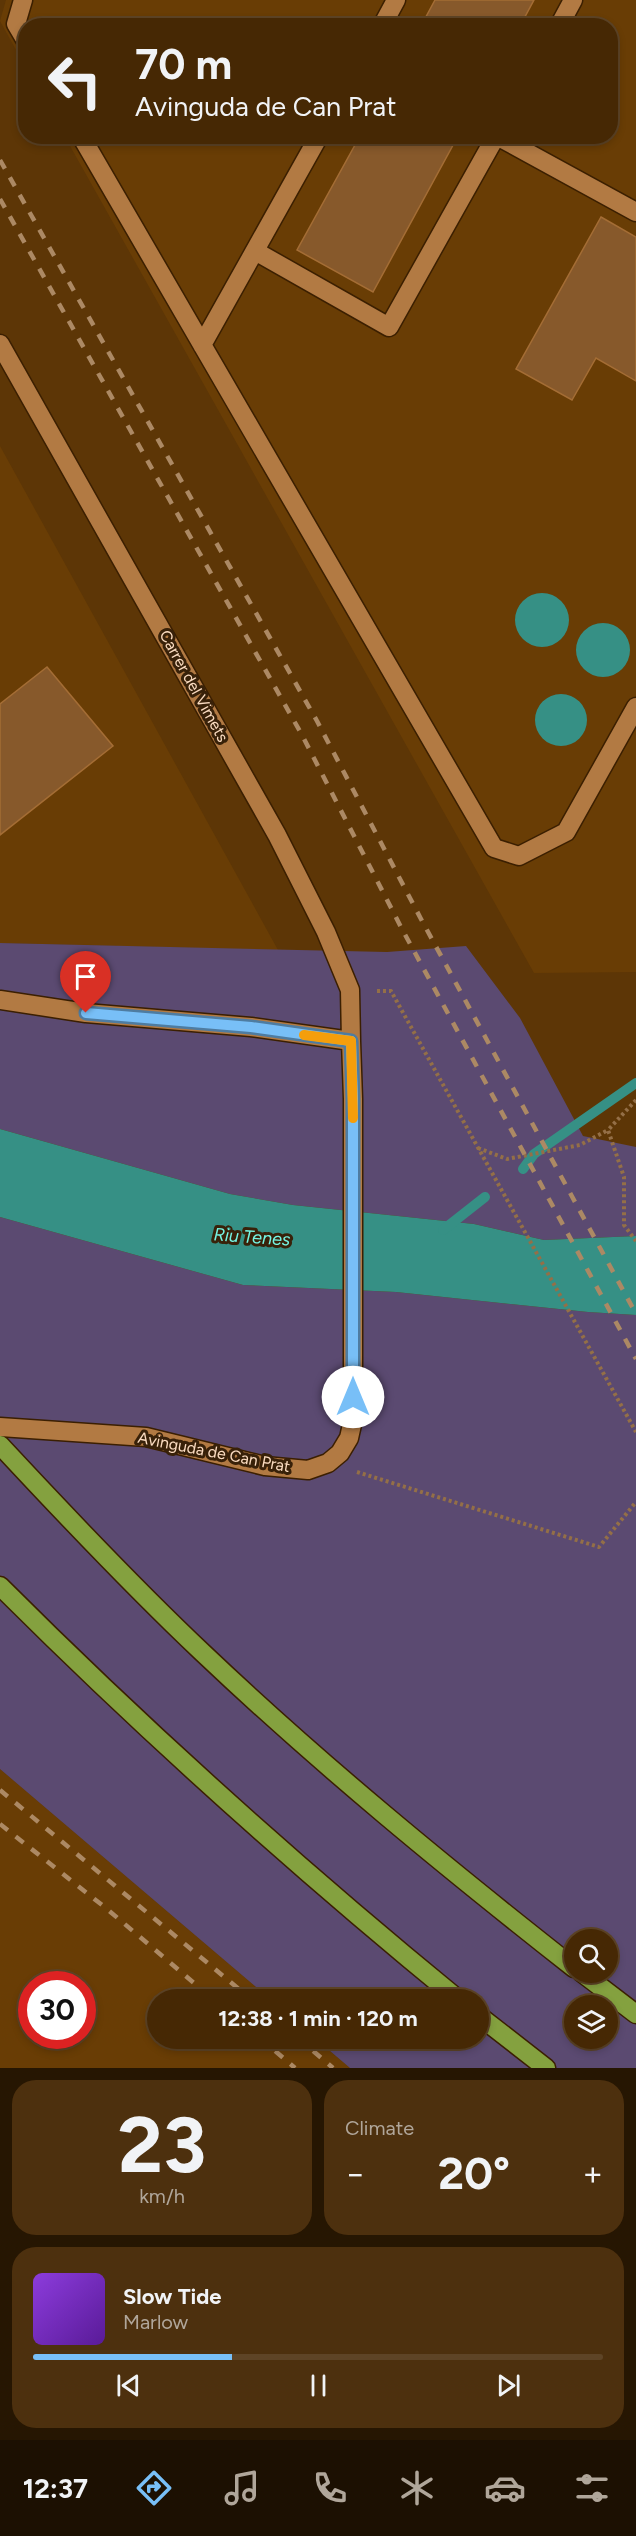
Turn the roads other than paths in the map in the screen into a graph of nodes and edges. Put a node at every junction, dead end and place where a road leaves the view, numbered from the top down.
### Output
1 (23, 0) edge
2 (396, 0) edge
3 (573, 0) edge
4 (386, 18) edge
5 (563, 18) edge
6 (18, 27) edge
7 (86, 144) edge
8 (315, 144) edge
9 (492, 144) edge
10 (512, 144) edge
11 (636, 212) edge
12 (255, 251) junction
13 (0, 344) edge
14 (202, 345) junction
15 (636, 707) edge
16 (0, 1000) edge
17 (351, 1041) junction
18 (0, 1427) edge
19 (0, 1445) edge
20 (0, 1586) edge
21 (564, 1960) edge
22 (595, 1983) edge
23 (446, 1989) edge
24 (636, 2014) edge
25 (489, 2024) edge
26 (546, 2068) edge

1 - 6 street
2 - 4 street
3 - 5 street
7 - 14 street
8 - 12 street
9 - 12 street
10 - 11 street
12 - 14 street
13 - 17 street, Carrer del Vimets
14 - 15 street
16 - 17 street
17 - 18 street, Avinguda de Can Prat
19 - 21 highway
20 - 23 highway
22 - 24 highway
25 - 26 highway

